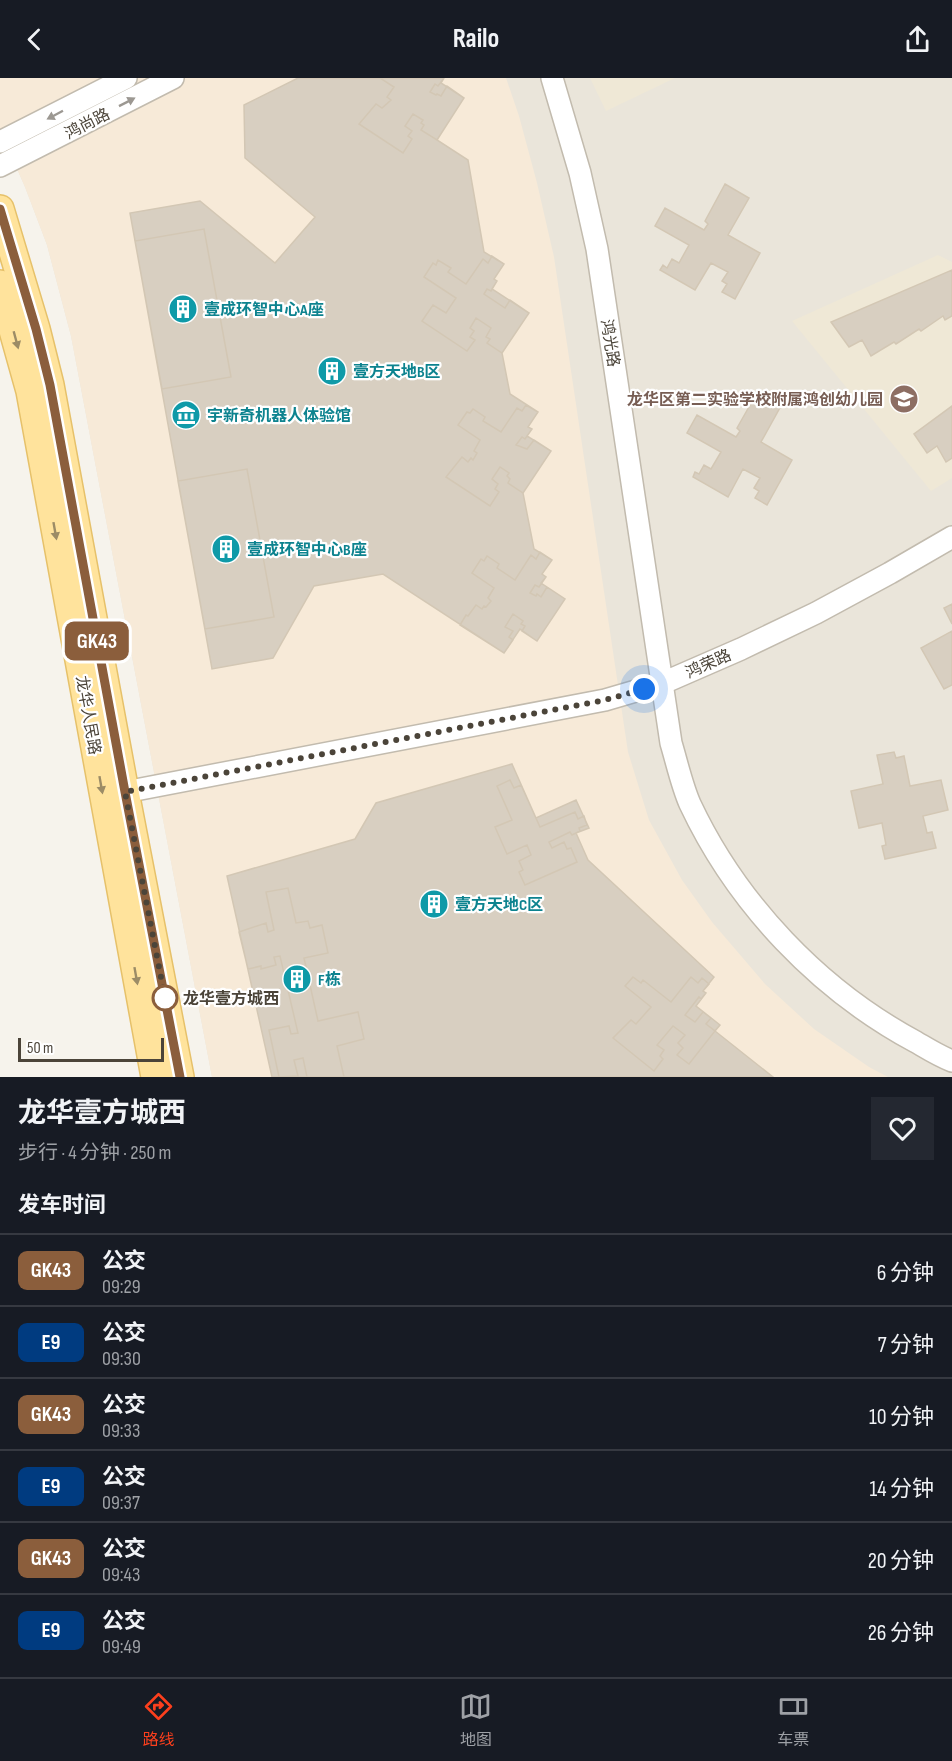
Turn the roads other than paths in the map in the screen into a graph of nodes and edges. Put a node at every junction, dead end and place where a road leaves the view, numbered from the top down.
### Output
1 (126, 78) edge
2 (173, 78) edge
3 (552, 78) edge
4 (0, 142) edge
5 (0, 166) edge
6 (0, 209) edge
7 (0, 284) edge
8 (952, 537) edge
9 (663, 683) junction
10 (125, 792) junction
11 (952, 1061) edge
12 (155, 1077) edge
13 (180, 1077) edge

1 -> 4 street, 鸿尚路
5 -> 2 street, 鸿尚路
3 - 9 street, 鸿光路
6 - 10 main road, 龙华人民路
7 -> 12 main road, 龙华人民路
8 - 9 street, 鸿荣路
9 - 10 street, 鸿荣路
9 - 11 street, 鸿光路
10 - 13 main road, 龙华人民路

